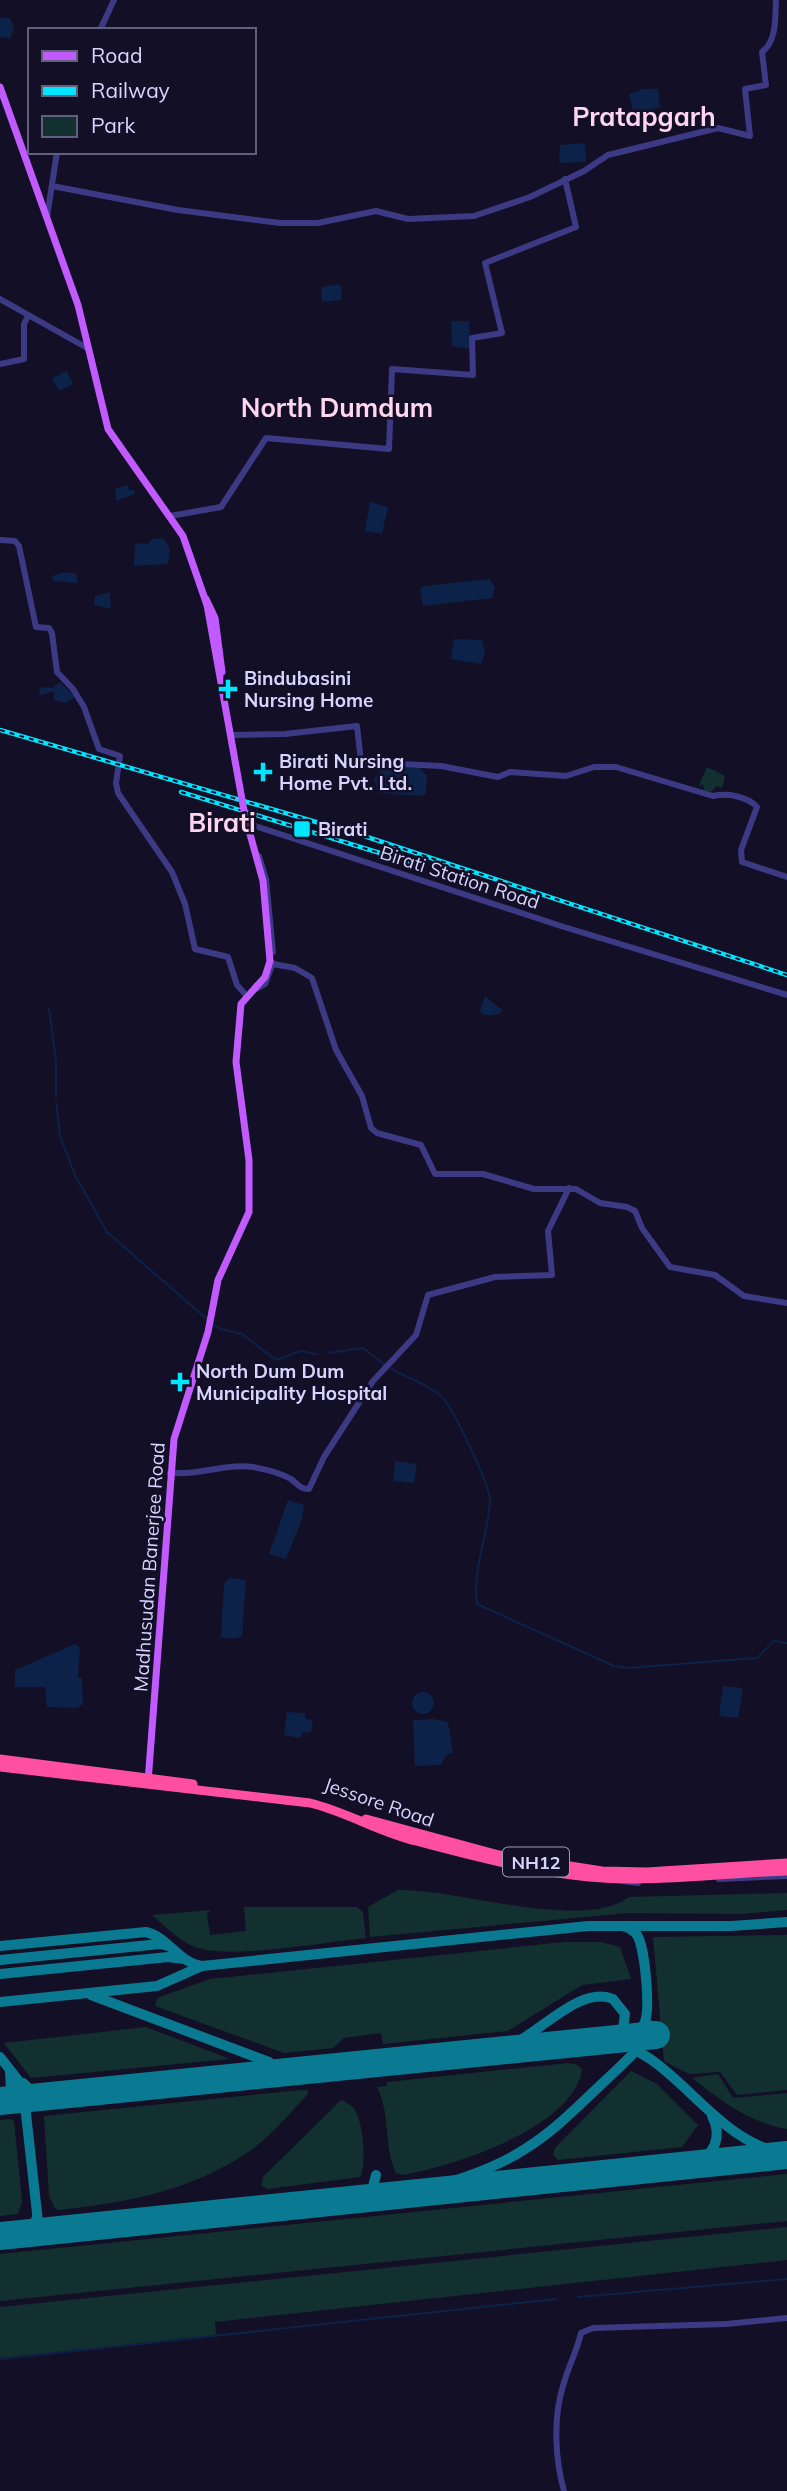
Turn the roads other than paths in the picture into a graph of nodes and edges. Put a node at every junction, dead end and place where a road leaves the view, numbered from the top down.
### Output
1 (114, 0) edge
2 (776, 0) edge
3 (101, 28) edge
4 (0, 87) edge
5 (57, 154) edge
6 (565, 179) junction
7 (51, 186) junction
8 (47, 216) junction
9 (0, 299) edge
10 (28, 316) junction
11 (89, 349) junction
12 (0, 364) edge
13 (170, 516) junction
14 (0, 540) edge
15 (206, 602) junction
16 (233, 735) junction
17 (242, 778) junction
18 (249, 824) junction
19 (787, 877) edge
20 (273, 964) junction
21 (251, 991) junction
22 (787, 995) edge
23 (569, 1188) junction
24 (787, 1303) edge
25 (170, 1474) junction
26 (0, 1759) edge
27 (0, 1767) edge
28 (148, 1782) junction
29 (787, 1863) edge
30 (787, 1873) edge
31 (787, 2318) edge
32 (564, 2491) edge

1 - 3 street
2 - 6 street
4 - 8 main road
5 - 7 street
6 - 7 street
6 - 13 street
7 - 8 street
8 - 11 main road
9 - 10 street
10 - 11 street
10 - 12 street
11 - 13 main road
13 - 15 main road
14 - 21 street
15 - 16 main road
15 - 17 main road
15 - 21 main road, Madhusudan Banerjee Road, bridge
16 - 17 main road
16 - 19 street
17 - 18 street
18 - 20 street
18 - 22 street, Birati Station Road
20 - 21 street
20 - 23 street
21 - 25 main road, Madhusudan Banerjee Road
23 - 24 street
23 - 25 street
25 - 28 main road, Madhusudan Banerjee Road
26 - 28 highway, Jessore Road / NH12
27 - 28 highway, NH12
28 - 29 highway, Jessore Road / NH12
28 - 30 highway, NH12
31 - 32 street

